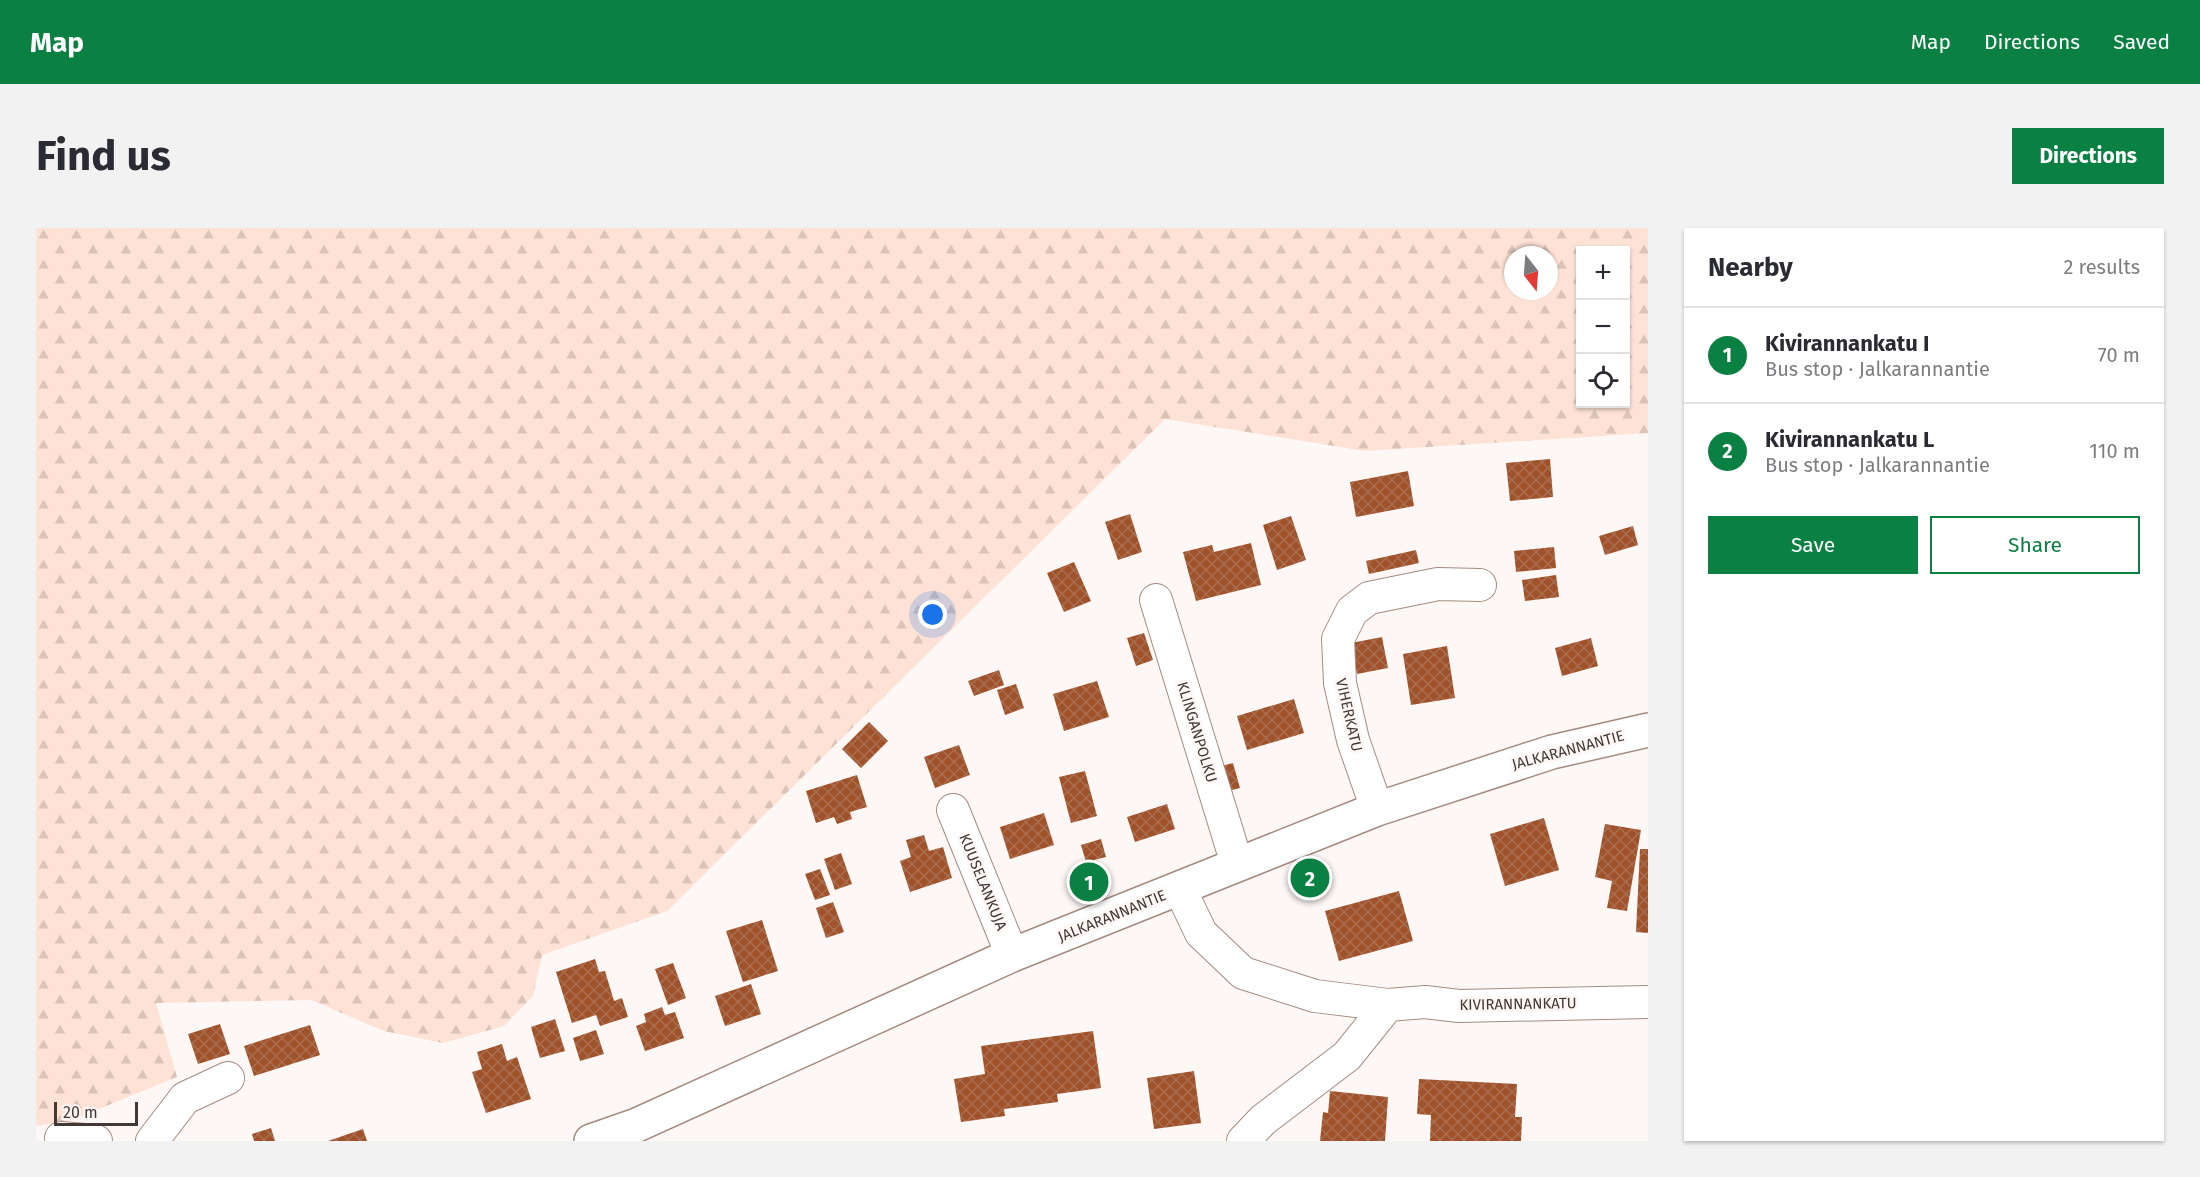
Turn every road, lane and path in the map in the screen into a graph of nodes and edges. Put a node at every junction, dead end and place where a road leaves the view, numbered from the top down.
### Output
1 (1480, 585) dead end
2 (1156, 600) dead end
3 (1648, 730) edge
4 (1377, 808) junction
5 (953, 810) dead end
6 (1237, 864) junction
7 (1180, 889) junction
8 (1012, 955) junction
9 (1648, 1002) edge
10 (1388, 1005) junction
11 (228, 1078) dead end
12 (61, 1138) dead end
13 (96, 1141) edge
14 (152, 1141) edge
15 (591, 1141) edge
16 (1243, 1141) edge

1 - 4 street, VIHERKATU
2 - 6 street, KLINGANPOLKU
3 - 4 main road, JALKARANNANTIE
4 - 6 main road, JALKARANNANTIE
5 - 8 street, KUUSELANKUJA
6 - 7 main road, JALKARANNANTIE
7 - 8 main road, JALKARANNANTIE
7 - 10 street, KIVIRANNANKATU
8 - 15 main road, JALKARANNANTIE
9 - 10 street, KIVIRANNANKATU
10 - 16 street
11 - 14 street
12 - 13 street

